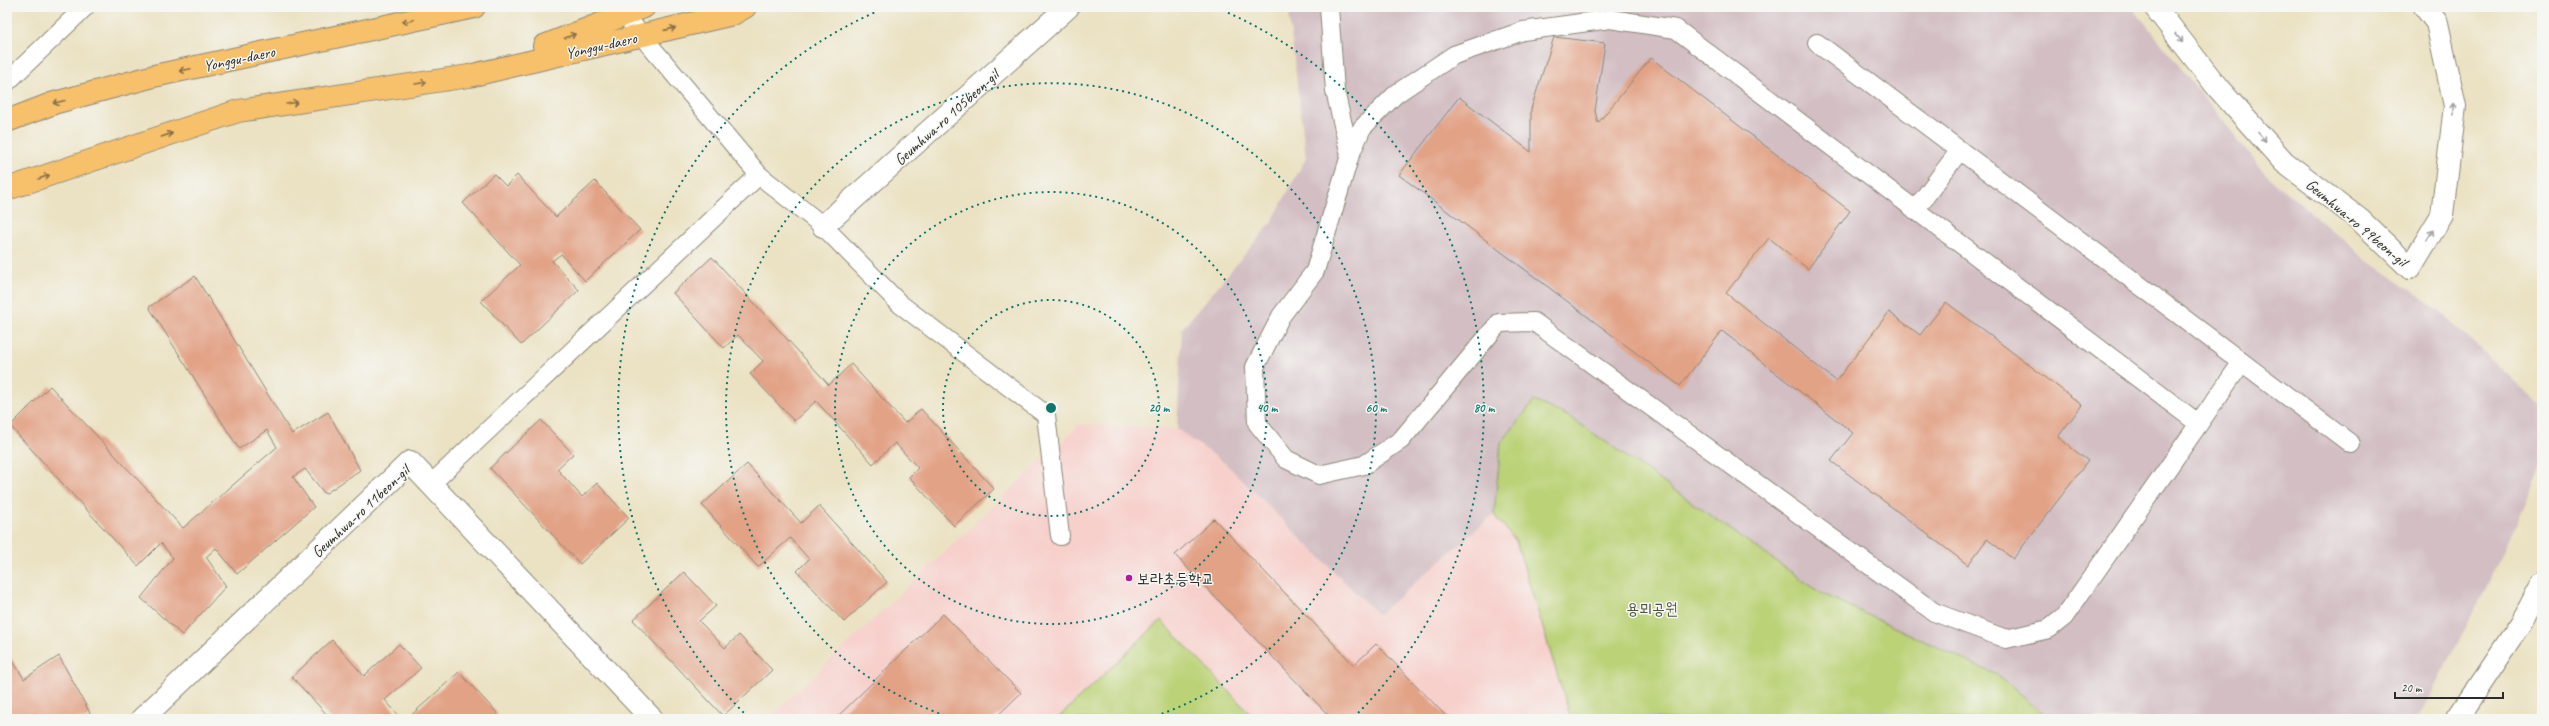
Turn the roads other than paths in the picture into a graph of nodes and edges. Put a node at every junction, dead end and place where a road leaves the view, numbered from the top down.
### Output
1 (85, 7) edge
2 (474, 7) edge
3 (1068, 7) edge
4 (1329, 7) edge
5 (2155, 7) edge
6 (2425, 7) edge
7 (630, 10) edge
8 (739, 10) edge
9 (641, 35) junction
10 (1817, 43) dead end
11 (469, 76) junction
12 (7, 82) edge
13 (7, 121) edge
14 (1960, 150) junction
15 (1350, 155) junction
16 (759, 175) junction
17 (7, 189) edge
18 (1915, 210) junction
19 (823, 226) junction
20 (2242, 362) junction
21 (2199, 424) junction
22 (2351, 444) dead end
23 (431, 484) junction
24 (1060, 536) dead end
25 (2542, 584) edge
26 (142, 719) edge
27 (652, 719) edge
28 (2457, 719) edge

1 - 12 lane
2 -> 13 main road, Yonggu-daero
3 - 19 street, Geumhwa-ro 105beon-gil
4 - 15 lane
5 -> 6 street, Geumhwa-ro 99beon-gil
7 - 9 lane
11 -> 7 main road, Yonggu-daero
9 -> 8 main road, Yonggu-daero
9 - 11 main road, Yonggu-daero
9 - 16 lane
10 - 14 lane
17 -> 11 main road, Yonggu-daero
14 - 18 lane
14 - 20 lane
15 - 18 lane
15 - 21 lane
16 - 19 lane
16 - 23 lane
18 - 21 lane
19 - 24 lane
20 - 21 lane
20 - 22 lane
23 - 26 street, Geumhwa-ro 11beon-gil
23 - 27 street, Geumhwa-ro 11beon-gil
25 - 28 street

